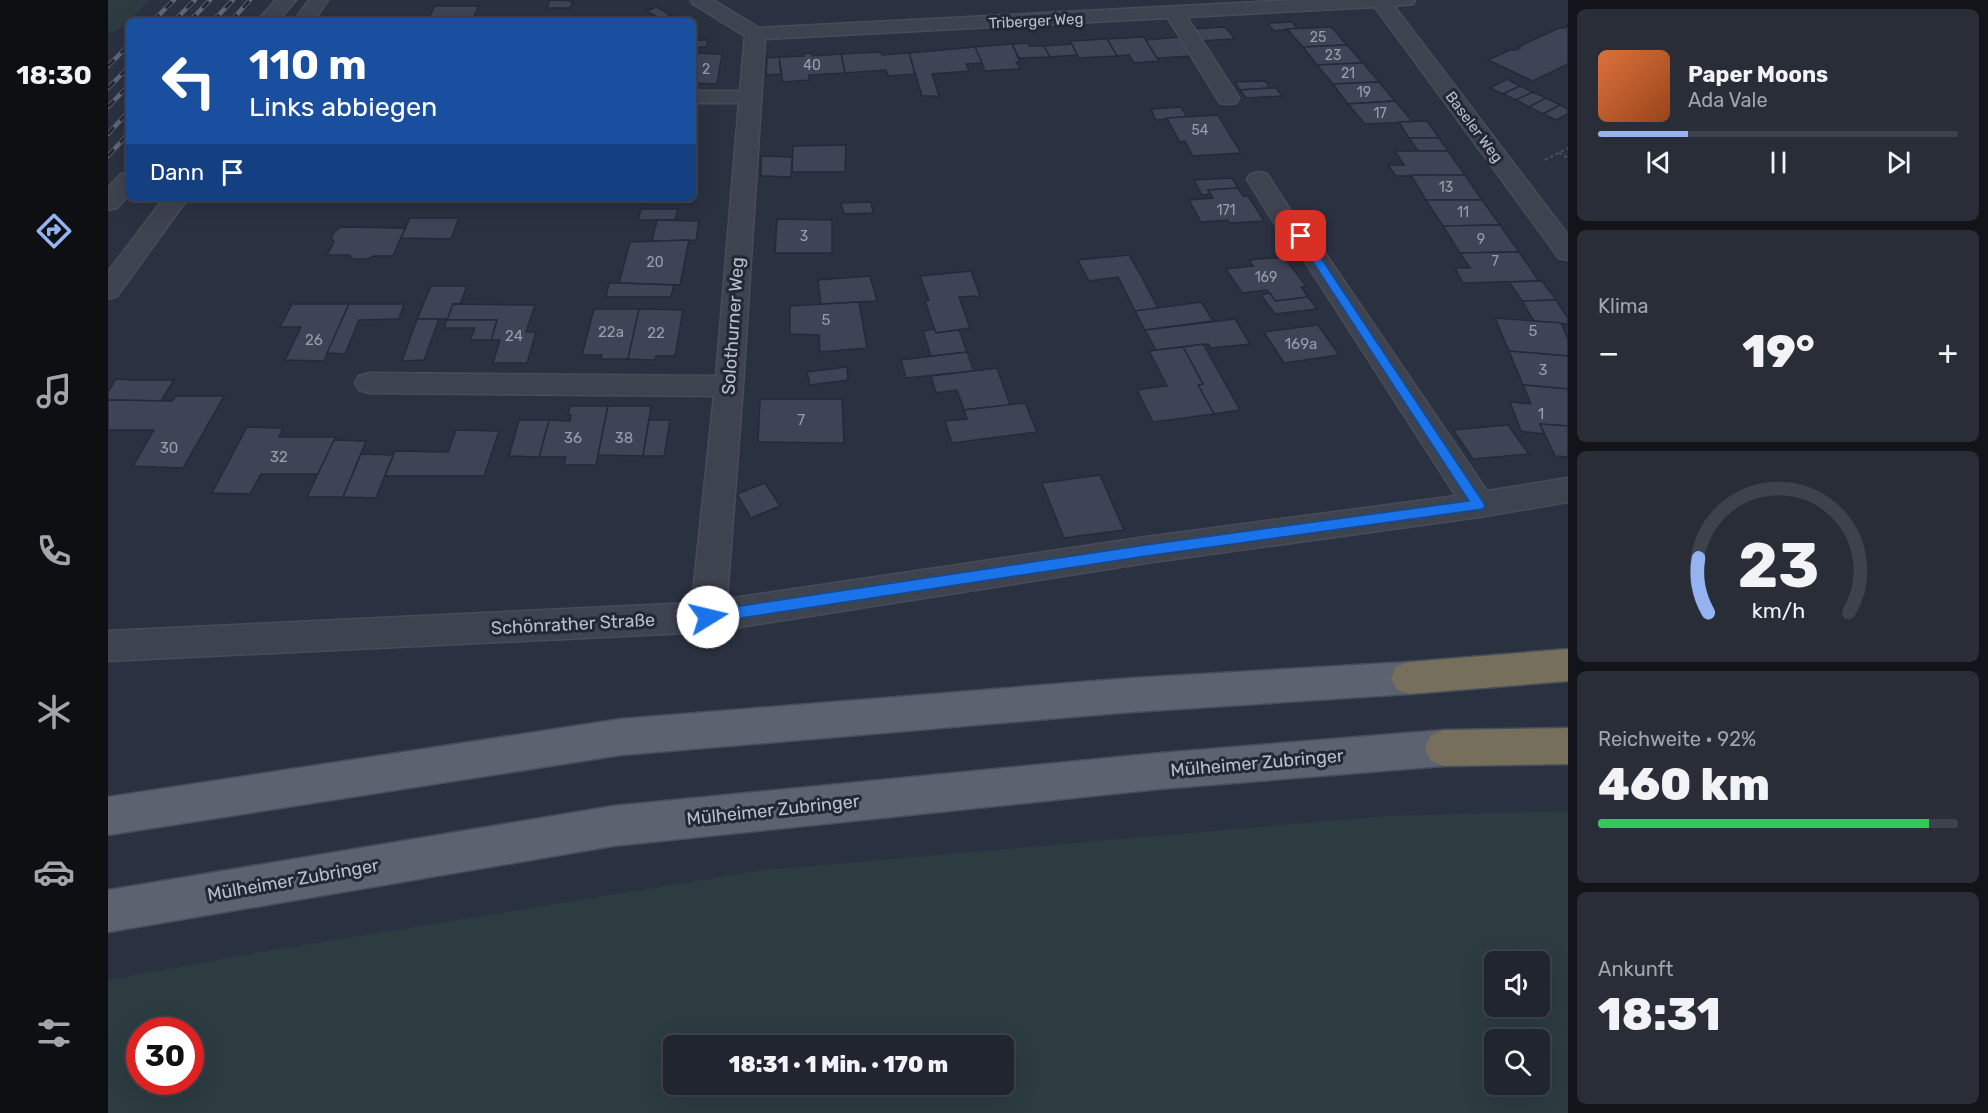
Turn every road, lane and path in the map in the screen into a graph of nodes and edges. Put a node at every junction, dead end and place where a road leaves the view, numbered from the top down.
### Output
1 (287, 0) edge
2 (320, 0) edge
3 (700, 0) edge
4 (1406, 0) edge
5 (1381, 2) junction
6 (1175, 14) junction
7 (270, 18) edge
8 (306, 18) edge
9 (755, 34) junction
10 (696, 97) edge
11 (750, 98) junction
12 (1228, 98) dead end
13 (1559, 153) dead end
14 (1568, 158) edge
15 (1259, 178) dead end
16 (126, 182) edge
17 (174, 201) edge
18 (108, 203) edge
19 (1568, 252) edge
20 (108, 290) edge
21 (369, 383) dead end
22 (729, 386) junction
23 (1568, 490) edge
24 (1479, 505) junction
25 (708, 617) junction
26 (108, 646) edge
27 (1568, 665) edge
28 (1568, 674) edge
29 (1425, 677) junction
30 (1568, 746) edge
31 (1444, 748) joint
32 (108, 816) edge
33 (108, 911) edge

1 - 7 street
2 - 8 street
3 - 9 street
4 - 5 street, Triberger Weg
5 - 6 street, Triberger Weg
5 - 19 street, Baseler Weg
6 - 9 street, Triberger Weg
6 - 12 street
9 - 11 street, Solothurner Weg
10 - 11 street
11 - 22 street, Solothurner Weg
13 - 14 path
15 - 24 street
16 - 18 street
17 - 20 street
21 - 22 street
22 - 25 street, Solothurner Weg
23 - 24 street, Schönrather Straße
24 - 25 street, Schönrather Straße
25 - 26 street, Schönrather Straße
27 - 29 highway
28 - 29 highway
29 - 32 main road
30 - 31 highway
31 - 33 main road, Mülheimer Zubringer

